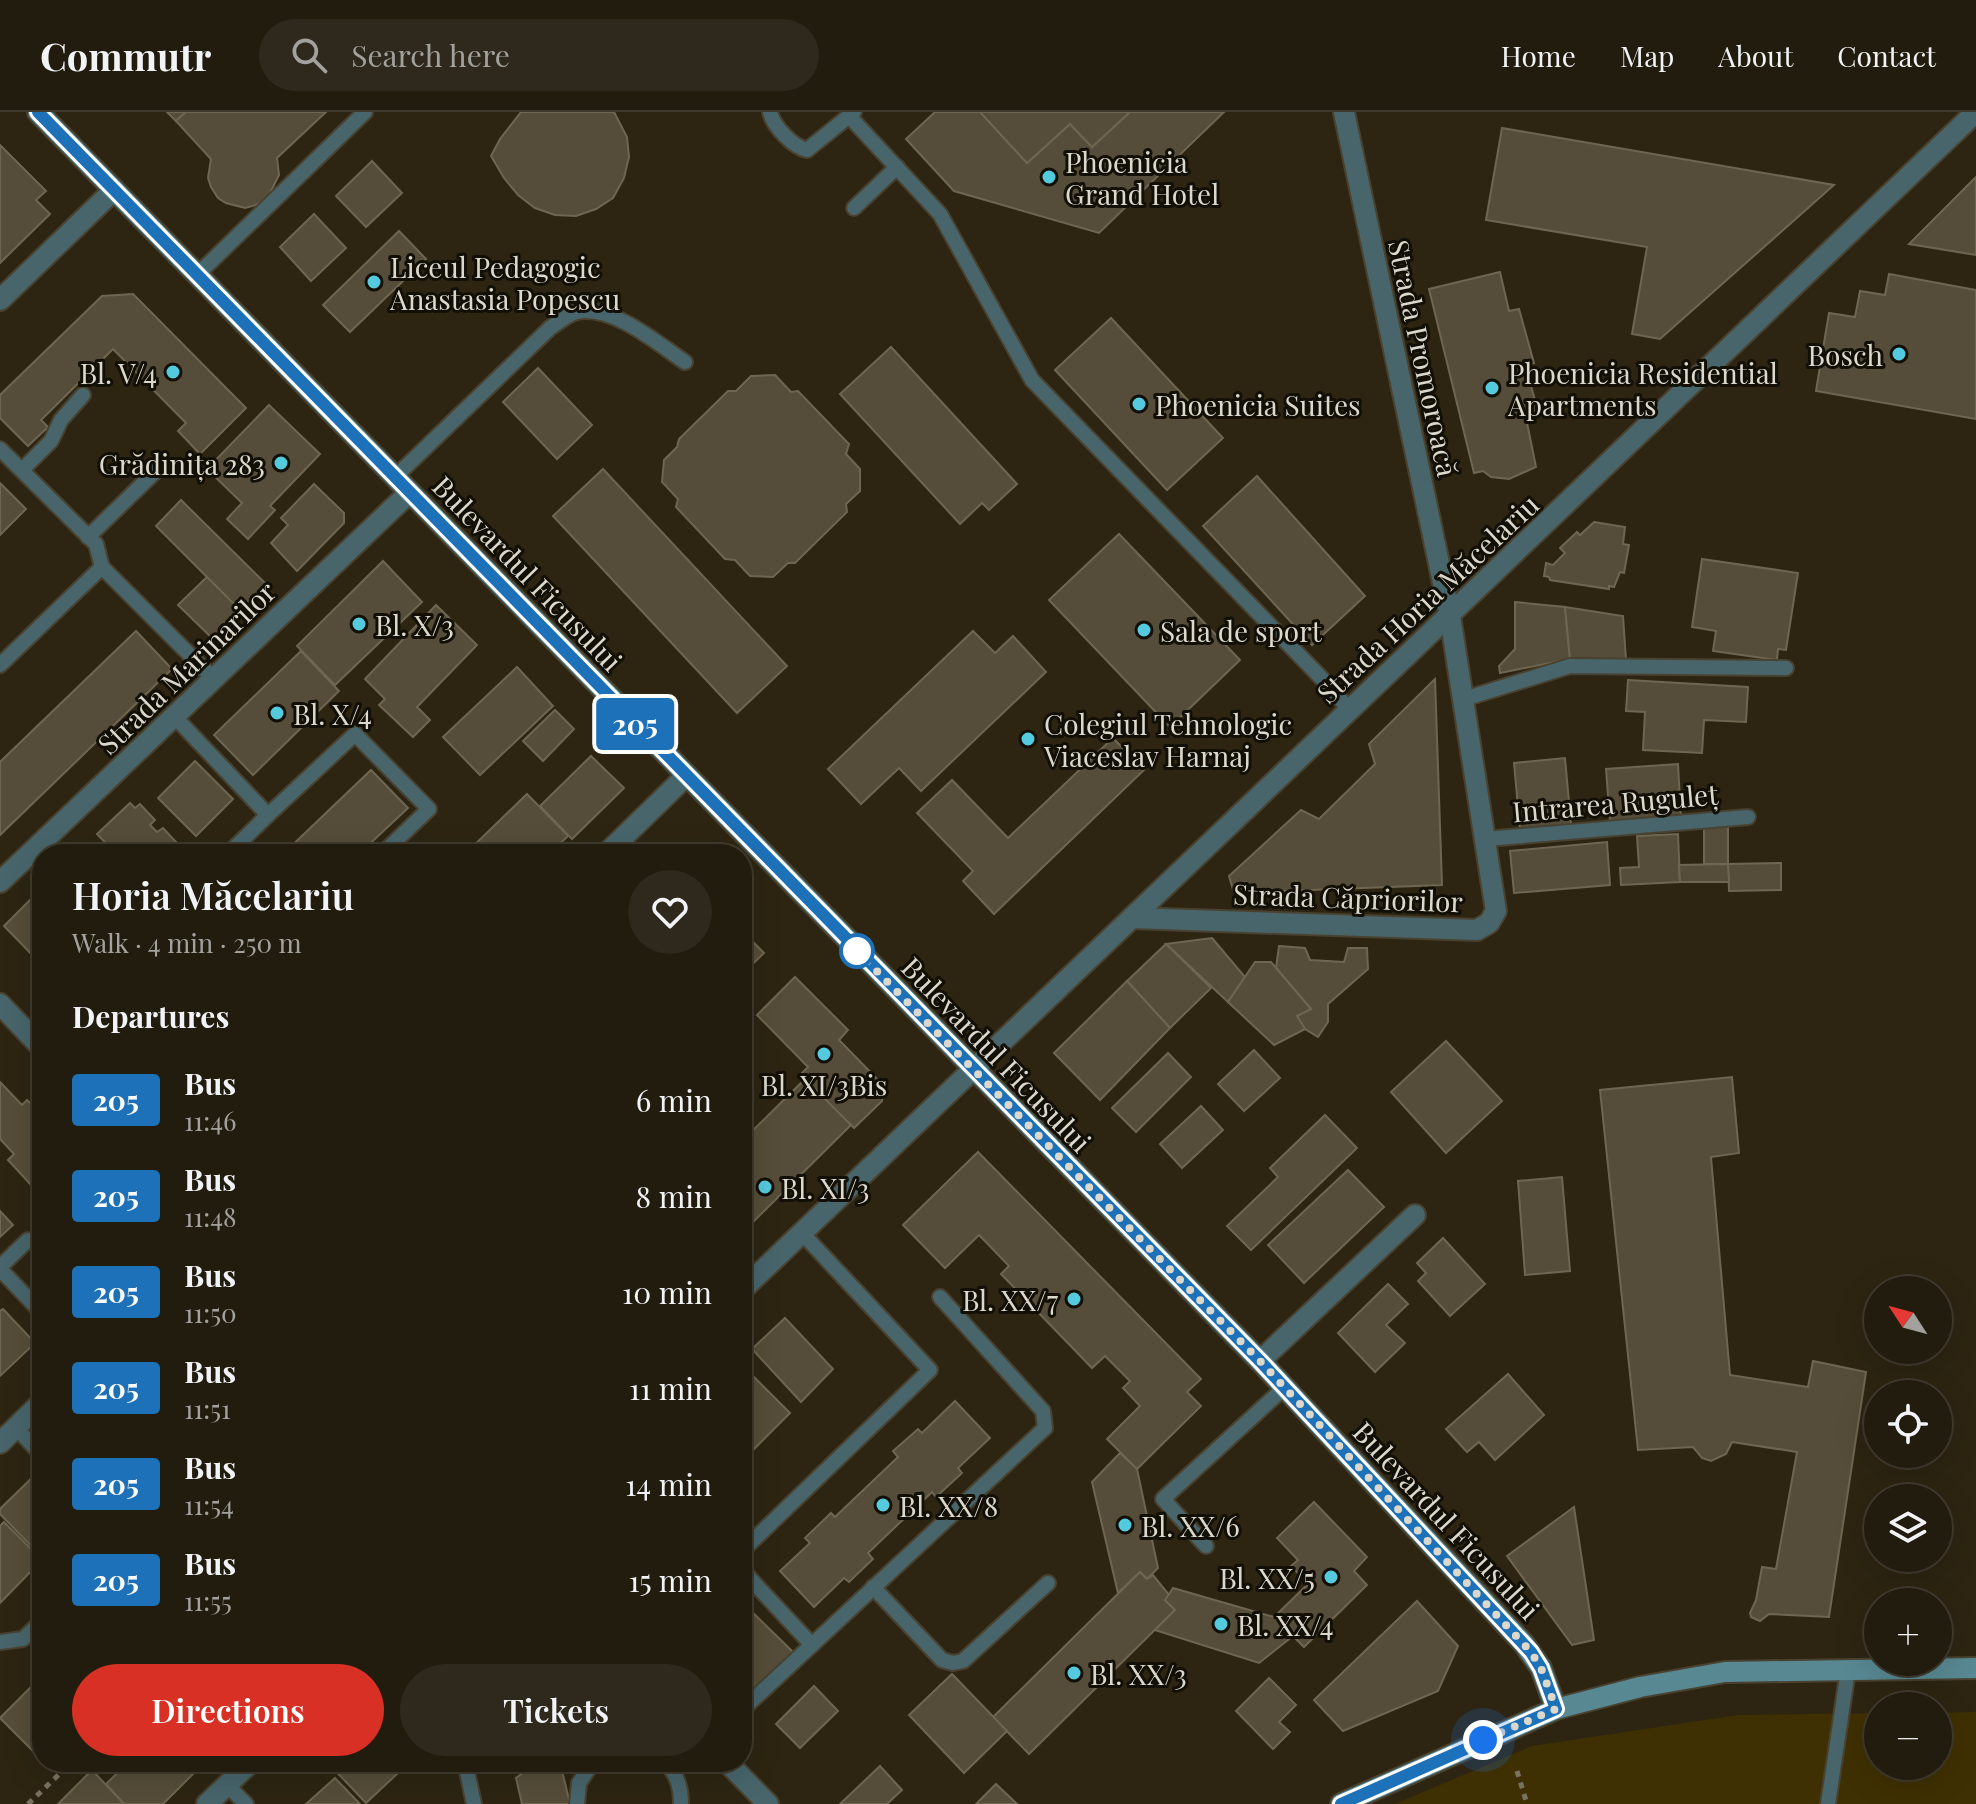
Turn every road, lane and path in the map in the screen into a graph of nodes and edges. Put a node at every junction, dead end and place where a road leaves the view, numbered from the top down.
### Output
1 (38, 112) edge
2 (365, 112) edge
3 (770, 112) edge
4 (1344, 112) edge
5 (1976, 112) edge
6 (852, 114) edge
7 (897, 167) junction
8 (114, 190) junction
9 (854, 208) dead end
10 (197, 275) junction
11 (0, 300) edge
12 (685, 362) dead end
13 (83, 395) dead end
14 (0, 449) edge
15 (161, 466) dead end
16 (22, 470) junction
17 (402, 485) junction
18 (88, 537) junction
19 (102, 567) junction
20 (1450, 616) junction
21 (0, 665) edge
22 (1786, 668) dead end
23 (214, 679) junction
24 (1464, 699) junction
25 (1349, 710) junction
26 (174, 716) junction
27 (686, 776) junction
28 (268, 815) junction
29 (1748, 817) dead end
30 (1486, 839) junction
31 (40, 844) edge
32 (238, 844) edge
33 (392, 844) edge
34 (616, 844) edge
35 (32, 851) edge
36 (0, 882) edge
37 (1132, 918) junction
38 (0, 1004) edge
39 (32, 1038) edge
40 (973, 1070) junction
41 (1415, 1215) dead end
42 (802, 1233) junction
43 (28, 1240) dead end
44 (0, 1268) edge
45 (752, 1280) edge
46 (940, 1297) dead end
47 (32, 1302) edge
48 (1260, 1361) junction
49 (1285, 1387) junction
50 (32, 1412) edge
51 (16, 1428) junction
52 (0, 1443) edge
53 (32, 1445) edge
54 (752, 1541) edge
55 (1206, 1546) dead end
56 (752, 1581) edge
57 (1048, 1583) dead end
58 (873, 1587) junction
59 (32, 1630) edge
60 (0, 1642) edge
61 (812, 1645) junction
62 (1976, 1668) edge
63 (1848, 1670) junction
64 (752, 1701) edge
65 (1556, 1709) junction
66 (1517, 1771) dead end
67 (62, 1772) edge
68 (241, 1772) edge
69 (467, 1772) edge
70 (586, 1772) edge
71 (673, 1772) edge
72 (737, 1772) edge
73 (227, 1785) junction
74 (28, 1804) edge
75 (207, 1804) edge
76 (246, 1804) edge
77 (474, 1804) edge
78 (577, 1804) edge
79 (681, 1804) edge
80 (768, 1804) edge
81 (1341, 1804) edge
82 (1527, 1804) edge
83 (1828, 1804) edge

1 - 8 street, Bulevardul Ficusului
2 - 10 lane
3 - 6 lane
4 - 20 street, Strada Promoroacă
5 - 20 street, Strada Horia Măcelariu
6 - 7 lane
7 - 9 lane
7 - 25 lane
8 - 10 street, Bulevardul Ficusului
8 - 11 street
10 - 17 street, Bulevardul Ficusului
12 - 17 lane
13 - 16 lane
14 - 16 lane
15 - 18 lane
16 - 18 lane
17 - 23 street, Strada Marinarilor
17 - 27 street, Bulevardul Ficusului
18 - 19 lane
19 - 21 lane
19 - 23 lane
20 - 24 street, Strada Căpriorilor
20 - 25 street, Strada Horia Măcelariu
22 - 24 lane
23 - 26 street, Strada Marinarilor
24 - 30 street, Strada Căpriorilor
25 - 37 street, Strada Horia Măcelariu
26 - 28 lane
26 - 31 street, Strada Marinarilor
27 - 34 street
27 - 40 street, Bulevardul Ficusului
28 - 32 lane
28 - 33 lane
29 - 30 lane, Intrarea Ruguleț
30 - 37 street, Strada Căpriorilor
35 - 36 street, Strada Marinarilor
37 - 40 street, Strada Horia Măcelariu
38 - 39 street
40 - 42 street, Strada Horia Măcelariu
40 - 48 street, Bulevardul Ficusului
41 - 48 street
42 - 45 street, Strada Horia Măcelariu
42 - 54 lane
43 - 44 lane
44 - 47 lane
46 - 58 lane
48 - 49 street, Bulevardul Ficusului
49 - 55 lane
49 - 65 street, Bulevardul Ficusului
50 - 51 street
51 - 52 street
51 - 53 lane
56 - 61 lane
57 - 58 lane
58 - 61 lane
59 - 60 lane
61 - 64 lane
62 - 63 street
63 - 65 street
63 - 83 lane
65 - 81 street
66 - 82 path
67 - 74 path
68 - 73 street
69 - 77 lane
70 - 78 lane
71 - 79 lane
72 - 80 street
73 - 75 street
73 - 76 lane

